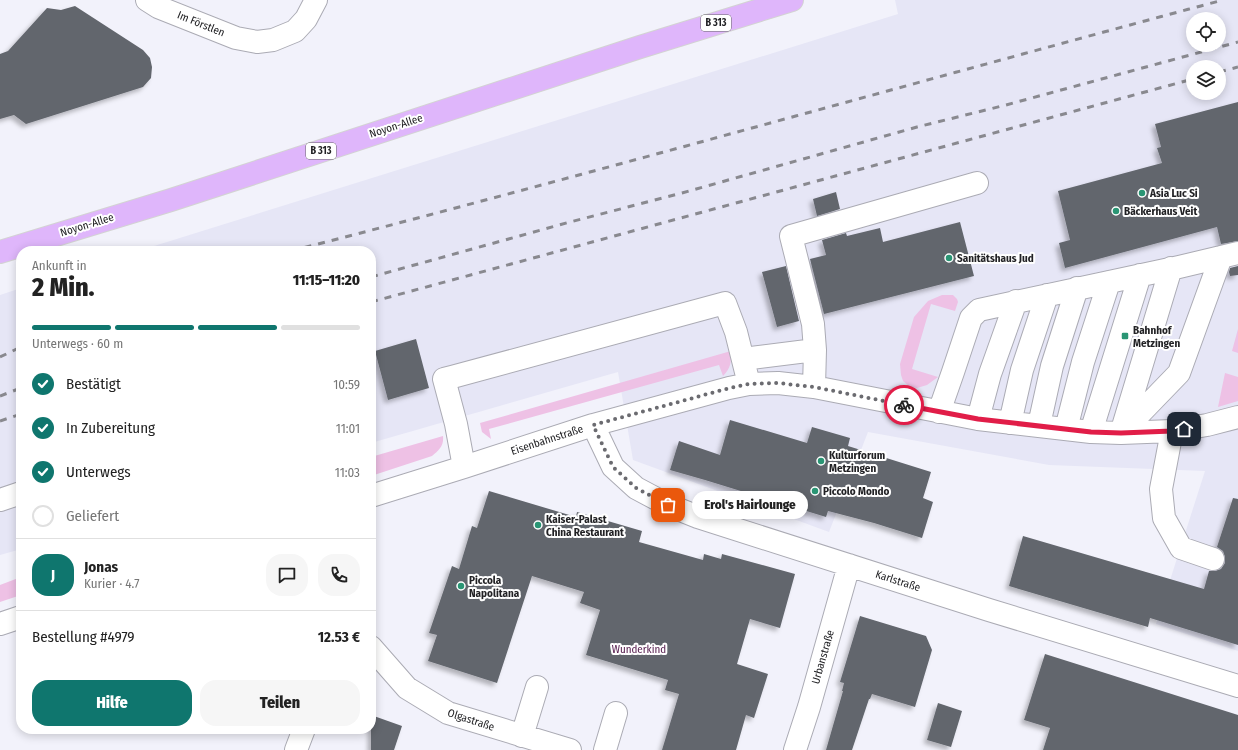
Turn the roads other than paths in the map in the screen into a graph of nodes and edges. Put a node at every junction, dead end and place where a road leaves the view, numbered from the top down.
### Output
1 (147, 0) edge
2 (316, 0) edge
3 (792, 0) edge
4 (977, 183) dead end
5 (19, 246) edge
6 (16, 247) edge
7 (0, 252) edge
8 (1229, 255) edge
9 (1171, 268) junction
10 (1140, 275) junction
11 (1108, 282) junction
12 (1077, 288) junction
13 (1047, 295) junction
14 (1016, 301) junction
15 (815, 350) junction
16 (743, 359) junction
17 (749, 384) junction
18 (814, 387) junction
19 (939, 412) junction
20 (1238, 417) edge
21 (978, 419) junction
22 (1010, 423) junction
23 (593, 425) junction
24 (1039, 426) junction
25 (1066, 429) junction
26 (1172, 431) junction
27 (1091, 432) junction
28 (1121, 433) junction
29 (464, 467) junction
30 (376, 494) edge
31 (16, 495) edge
32 (0, 500) edge
33 (1213, 558) dead end
34 (849, 564) junction
35 (16, 619) edge
36 (0, 624) edge
37 (376, 653) edge
38 (1238, 686) edge
39 (537, 687) dead end
40 (616, 713) dead end
41 (302, 734) edge
42 (522, 736) junction
43 (296, 750) edge
44 (570, 750) edge
45 (605, 750) edge
46 (795, 750) edge

1 - 2 street, Im Förstlen
3 - 5 main road, Noyon-Allee / B 313
4 - 15 street
6 - 7 main road, Noyon-Allee / B 313
8 - 9 street
8 - 28 street
9 - 10 street
9 - 28 street
10 - 11 street
10 - 27 street
11 - 12 street
11 - 25 street
12 - 13 street
12 - 24 street
13 - 14 street
13 - 22 street
14 - 19 street
14 - 21 street
15 - 16 street
15 - 18 street
16 - 17 street
16 - 29 street
17 - 18 street, Eisenbahnstraße
17 - 23 street, Eisenbahnstraße
18 - 19 street, Eisenbahnstraße
19 - 21 street, Eisenbahnstraße
20 - 26 street
21 - 22 street, Eisenbahnstraße
22 - 24 street, Eisenbahnstraße
23 - 29 street, Eisenbahnstraße
23 - 34 street, Karlstraße
24 - 25 street, Eisenbahnstraße
25 - 27 street, Eisenbahnstraße
26 - 28 street
26 - 33 street
27 - 28 street, Eisenbahnstraße
29 - 30 street, Eisenbahnstraße
31 - 32 street
34 - 38 street, Karlstraße
34 - 46 street, Urbanstraße
35 - 36 street
37 - 42 street, Olgastraße
39 - 42 street
40 - 45 street
41 - 43 street
42 - 44 street, Olgastraße

